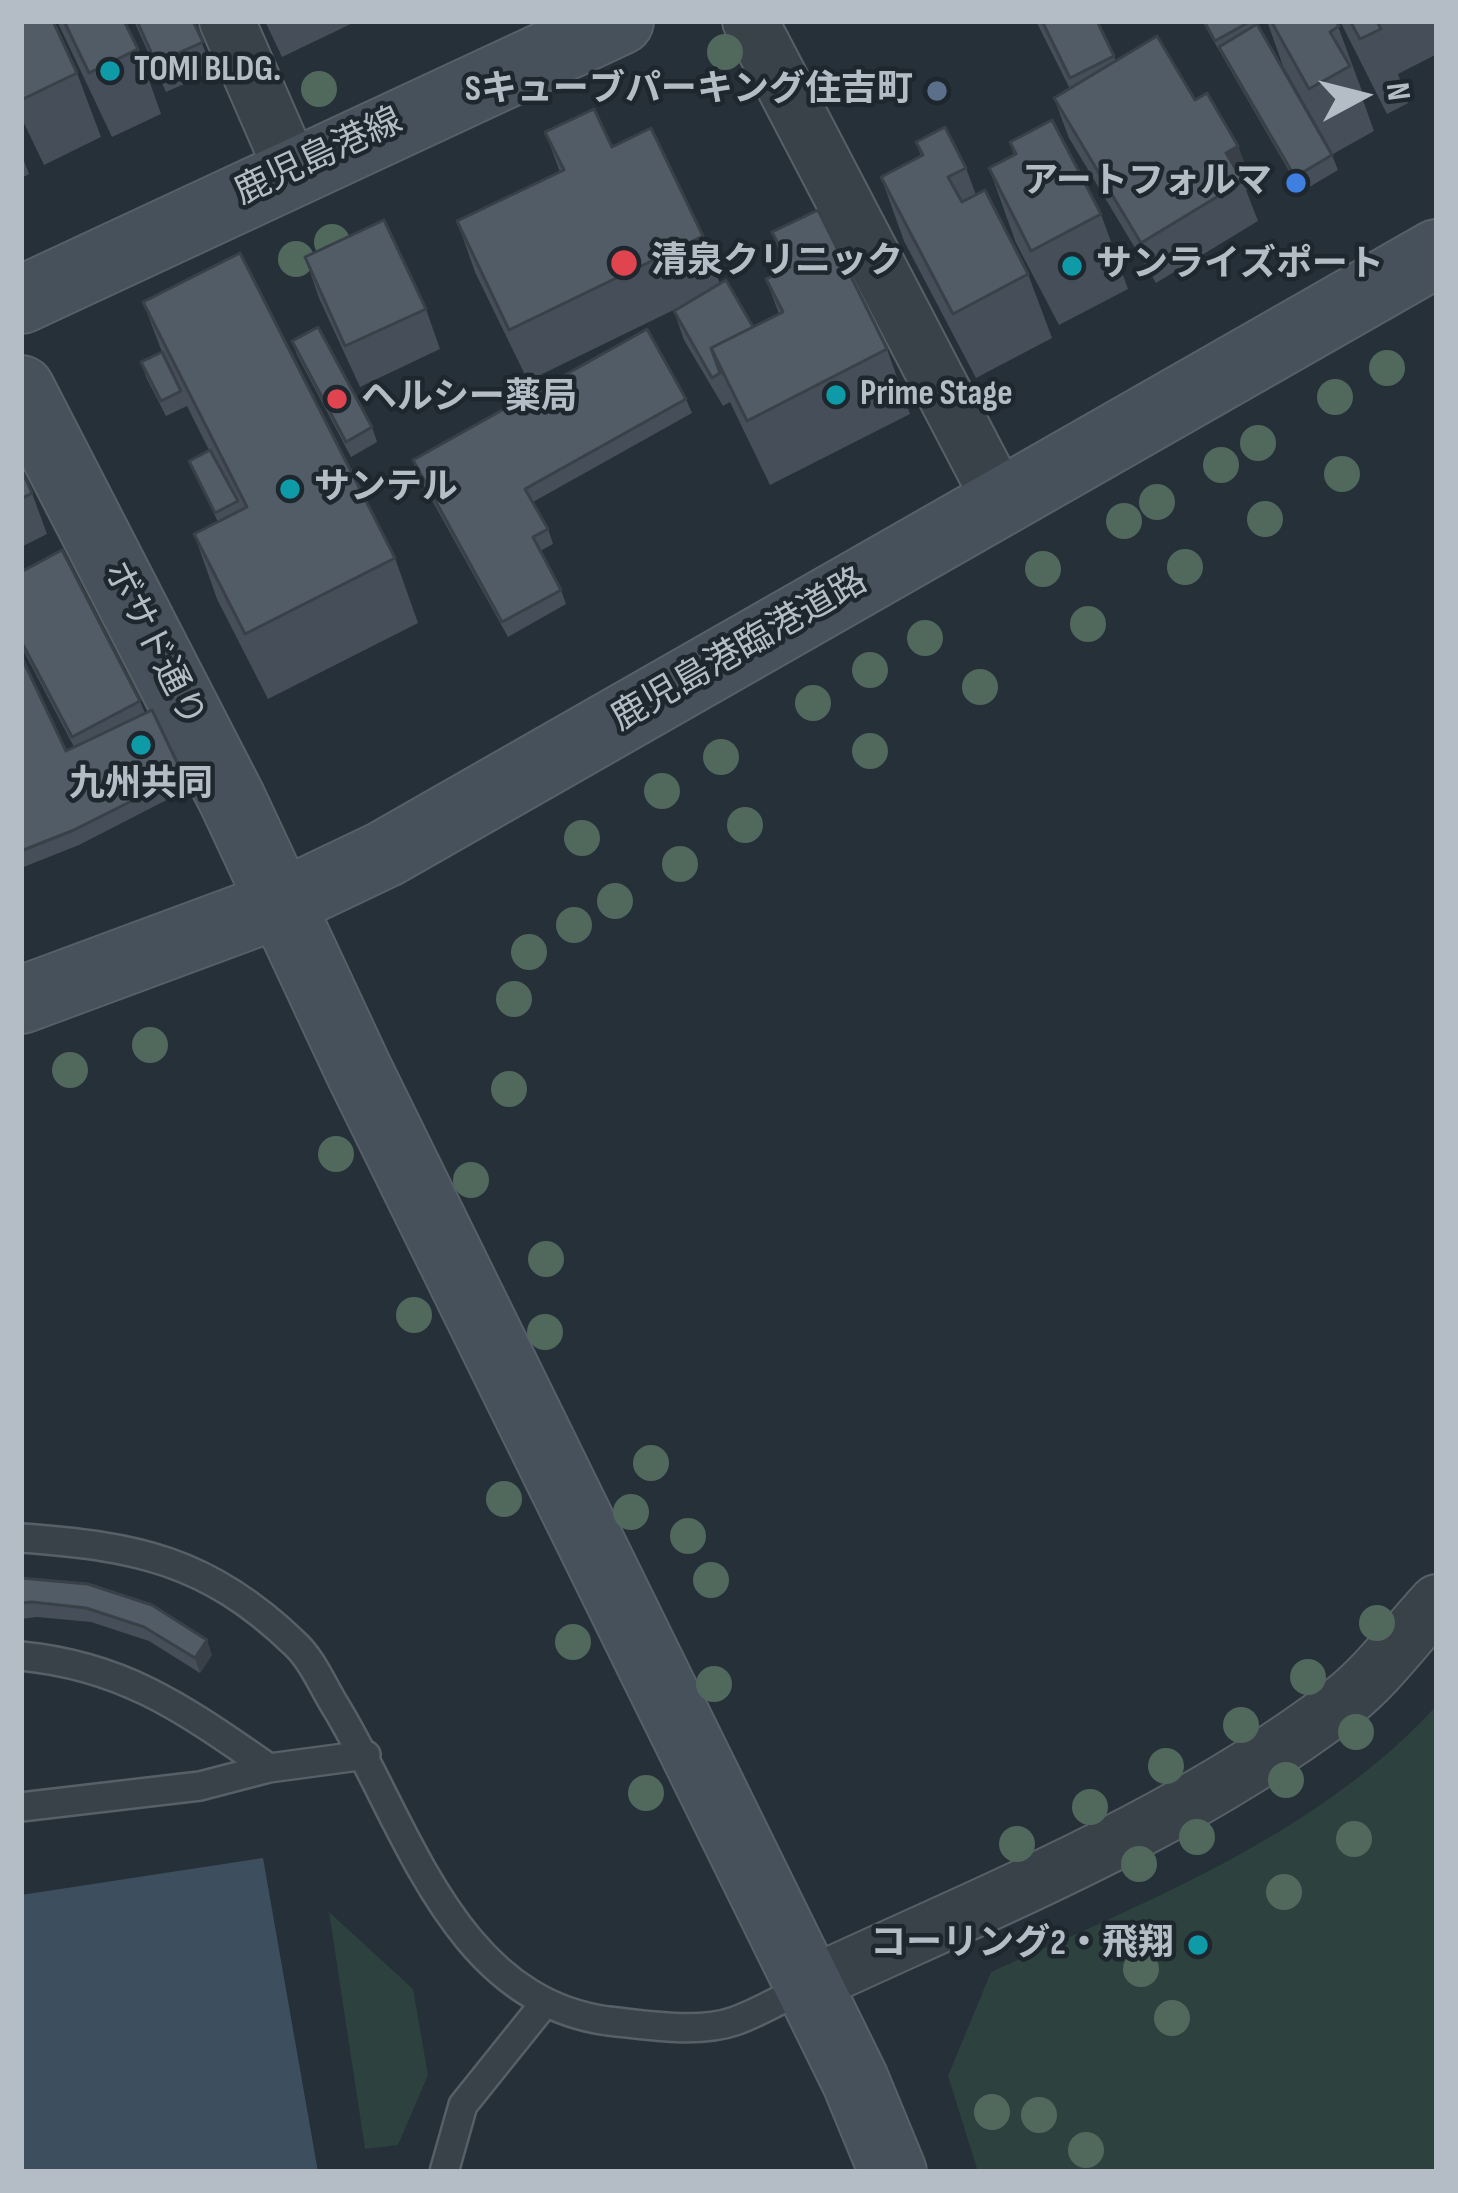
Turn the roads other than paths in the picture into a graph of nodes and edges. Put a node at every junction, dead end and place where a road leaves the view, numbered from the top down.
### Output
1 (227, 21) edge
2 (620, 21) edge
3 (750, 21) edge
4 (292, 170) junction
5 (1437, 254) edge
6 (21, 300) edge
7 (21, 389) edge
8 (1001, 502) junction
9 (280, 904) junction
10 (21, 1000) edge
11 (21, 1538) edge
12 (1437, 1602) edge
13 (21, 1656) edge
14 (366, 1755) junction
15 (269, 1768) junction
16 (21, 1807) edge
17 (809, 1985) junction
18 (544, 2004) junction
19 (444, 2172) edge
20 (893, 2172) edge

1 - 4 street
2 - 4 street, 鹿児島港線
3 - 8 street
4 - 6 street, 鹿児島港線
5 - 8 street, 鹿児島港臨港道路
7 - 9 street, ボサド通り
8 - 9 street, 鹿児島港臨港道路
9 - 10 street, 鹿児島港臨港道路
9 - 17 street, ボサド通り
11 - 14 lane
12 - 17 street
13 - 15 lane
14 - 15 lane
14 - 18 lane
15 - 16 lane
17 - 18 lane
17 - 20 street, ボサド通り
18 - 19 lane

